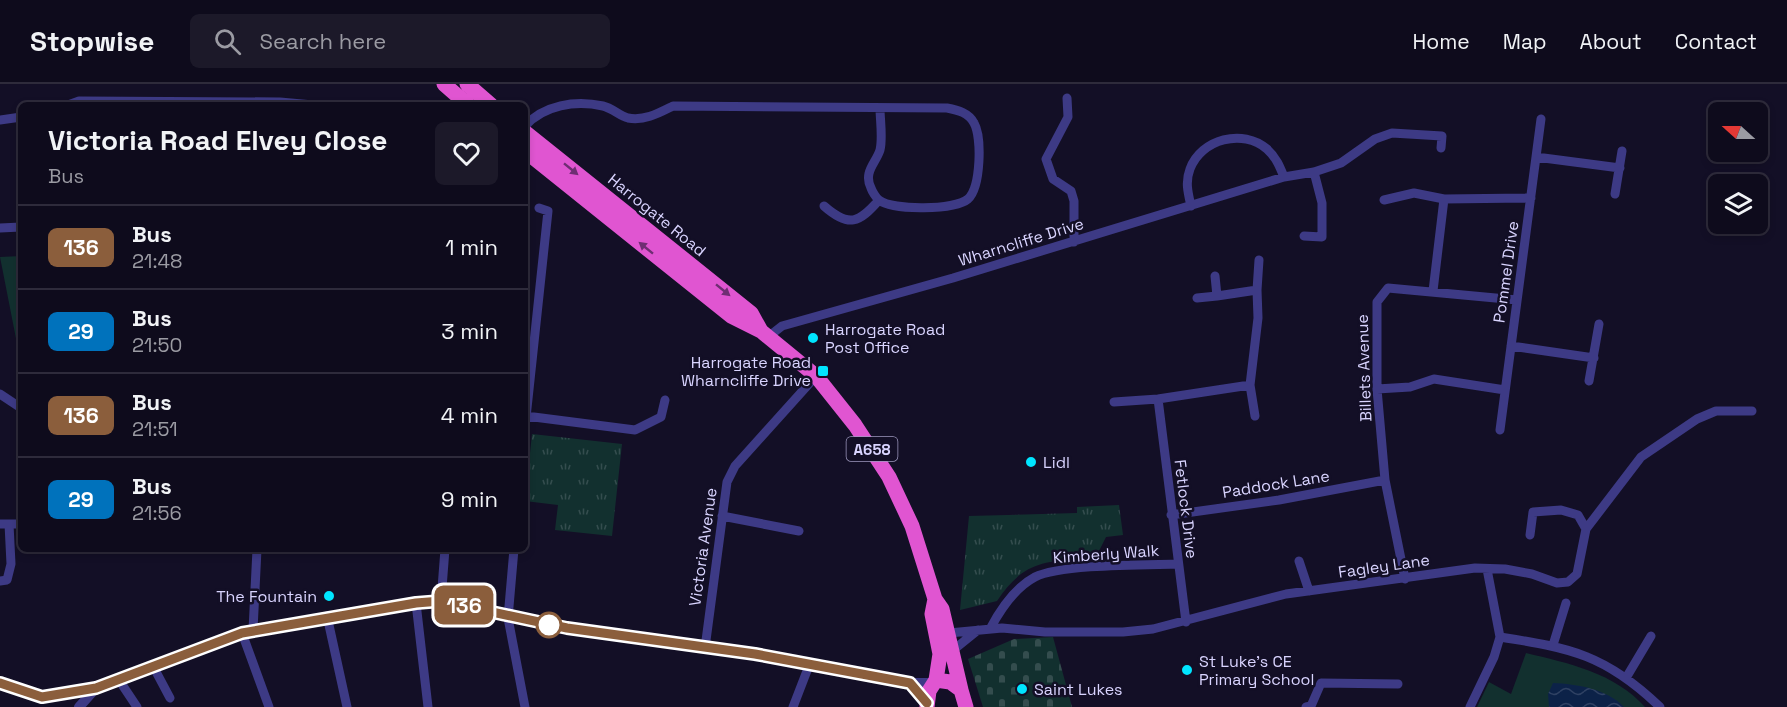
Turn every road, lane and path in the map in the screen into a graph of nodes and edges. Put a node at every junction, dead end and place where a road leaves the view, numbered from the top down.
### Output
1 (444, 84) edge
2 (467, 84) edge
3 (1067, 98) dead end
4 (75, 102) edge
5 (270, 102) edge
6 (465, 102) edge
7 (488, 102) edge
8 (880, 108) junction
9 (18, 117) edge
10 (1542, 119) dead end
11 (0, 120) edge
12 (528, 123) edge
13 (528, 134) edge
14 (1441, 148) dead end
15 (1622, 151) dead end
16 (528, 153) edge
17 (1536, 157) junction
18 (1620, 168) junction
19 (1314, 172) junction
20 (1284, 177) junction
21 (1615, 194) dead end
22 (1531, 198) junction
23 (1444, 199) junction
24 (879, 200) junction
25 (1384, 200) dead end
26 (824, 206) dead end
27 (1191, 206) junction
28 (539, 207) dead end
29 (18, 227) edge
30 (0, 228) edge
31 (1304, 236) dead end
32 (1074, 242) junction
33 (1259, 260) dead end
34 (1215, 276) dead end
35 (1257, 290) junction
36 (1433, 291) junction
37 (1216, 296) junction
38 (1197, 298) dead end
39 (1517, 300) junction
40 (1599, 324) dead end
41 (764, 334) junction
42 (1511, 346) junction
43 (1594, 358) junction
44 (816, 376) junction
45 (1590, 381) dead end
46 (1250, 385) junction
47 (1377, 389) junction
48 (1505, 390) junction
49 (0, 394) edge
50 (528, 397) edge
51 (1158, 399) junction
52 (665, 400) dead end
53 (1114, 402) dead end
54 (18, 406) edge
55 (1752, 411) dead end
56 (528, 416) edge
57 (1256, 416) dead end
58 (1500, 430) dead end
59 (1385, 480) junction
60 (1171, 515) junction
61 (722, 516) junction
62 (4, 524) edge
63 (1586, 529) junction
64 (799, 531) dead end
65 (1530, 535) dead end
66 (257, 552) edge
67 (446, 552) edge
68 (514, 552) edge
69 (1299, 561) dead end
70 (1178, 564) junction
71 (1487, 569) junction
72 (1405, 579) junction
73 (0, 581) edge
74 (1310, 591) junction
75 (441, 601) junction
76 (416, 603) junction
77 (1566, 603) dead end
78 (327, 616) junction
79 (508, 618) junction
80 (1186, 622) junction
81 (990, 629) junction
82 (978, 630) junction
83 (247, 632) junction
84 (1651, 636) dead end
85 (943, 637) junction
86 (1500, 637) junction
87 (1553, 645) junction
88 (705, 648) junction
89 (952, 651) junction
90 (810, 663) junction
91 (153, 666) junction
92 (1626, 678) junction
93 (119, 680) junction
94 (934, 682) junction
95 (0, 683) edge
96 (910, 683) junction
97 (1398, 684) dead end
98 (96, 688) junction
99 (961, 690) junction
100 (42, 697) junction
101 (170, 698) dead end
102 (927, 705) edge
103 (50, 707) edge
104 (79, 707) edge
105 (137, 707) edge
106 (269, 707) edge
107 (347, 707) edge
108 (428, 707) edge
109 (525, 707) edge
110 (793, 707) edge
111 (966, 707) edge
112 (1306, 707) edge
113 (1470, 707) edge
114 (1660, 707) edge

1 - 6 highway
2 - 7 highway
3 - 32 street
4 - 5 street
8 - 12 street
8 - 24 street
8 - 24 street
9 - 11 street
10 - 17 street, Pommel Drive
13 -> 41 highway, Harrogate Road / A658
14 - 19 street, Wharncliffe Drive
15 - 18 street
41 -> 16 highway, Harrogate Road / A658
17 - 18 street
17 - 22 street, Pommel Drive
18 - 21 street
19 - 20 street, Wharncliffe Drive
19 - 31 street
20 - 27 street, Wharncliffe Drive
20 - 27 street
22 - 23 street
22 - 39 street, Pommel Drive
23 - 25 street
23 - 36 street
24 - 26 street
27 - 32 street, Wharncliffe Drive
28 - 50 street
29 - 30 street
32 - 41 street, Wharncliffe Drive
33 - 35 street
34 - 37 street
35 - 37 street
35 - 46 street
36 - 39 street, Billets Avenue
36 - 47 street, Billets Avenue
37 - 38 street
39 - 42 street, Pommel Drive
40 - 43 street
41 - 44 highway, Harrogate Road / A658
42 - 43 street
42 - 48 street, Pommel Drive
43 - 45 street
44 - 61 street, Victoria Avenue
44 - 85 highway, Harrogate Road / A658
46 - 51 street
46 - 57 street
47 - 48 street
47 - 59 street, Billets Avenue
48 - 58 street, Pommel Drive
49 - 54 street
51 - 53 street
51 - 60 street, Fetlock Drive
52 - 56 street
55 - 63 street, Fagley Lane
59 - 60 street, Paddock Lane
59 - 72 street, Billets Avenue
60 - 70 street, Fetlock Drive
61 - 64 street
61 - 88 street, Victoria Avenue
62 - 73 street
63 - 65 street
63 - 71 street, Fagley Lane
66 - 83 street
67 - 75 street
68 - 79 street
69 - 74 street
70 - 80 street, Fetlock Drive
70 - 81 street, Kimberly Walk
71 - 72 street, Fagley Lane
71 - 86 street
72 - 74 street, Fagley Lane
74 - 80 street, Fagley Lane
75 - 76 street
75 - 79 street
76 - 78 street
76 - 108 street
77 - 87 street
78 - 83 street
78 - 107 street
79 - 88 street
79 - 109 street
80 - 81 street, Fagley Lane
81 - 82 street, Fagley Lane
82 - 85 street, Fagley Lane
82 - 89 street
83 - 91 street
83 - 106 street
84 - 92 street
85 - 89 highway, Harrogate Road / A658
85 - 94 highway, Harrogate Road / A658
86 - 87 street
86 - 113 street
87 - 92 street
88 - 90 street
89 - 99 highway, Harrogate Road / A658
90 - 96 street
90 - 110 street
91 - 93 street
91 - 101 street
92 - 114 street
93 - 98 street
93 - 105 street
94 - 96 street
94 - 99 highway
94 - 102 highway, Harrogate Road
95 - 100 street
96 - 102 street
97 - 112 street
98 - 100 street
98 - 104 street
99 - 111 highway, Harrogate Road
100 - 103 street

